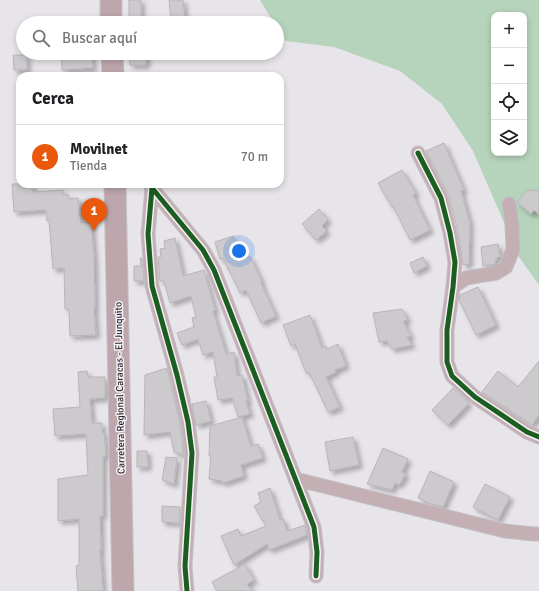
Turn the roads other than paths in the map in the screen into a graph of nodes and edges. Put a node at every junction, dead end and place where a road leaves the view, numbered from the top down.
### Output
1 (111, 0) edge
2 (111, 16) edge
3 (112, 60) edge
4 (113, 72) edge
5 (418, 153) dead end
6 (115, 188) edge
7 (151, 188) edge
8 (153, 188) edge
9 (509, 204) dead end
10 (453, 287) junction
11 (539, 437) edge
12 (295, 480) junction
13 (539, 534) edge
14 (316, 576) dead end
15 (123, 591) edge
16 (187, 591) edge

1 - 2 main road
3 - 4 main road
5 - 10 street
6 - 15 main road, Carretera Regional Caracas - El Junquito
7 - 16 street
8 - 12 street
9 - 10 street
10 - 11 street
12 - 13 street
12 - 14 street

